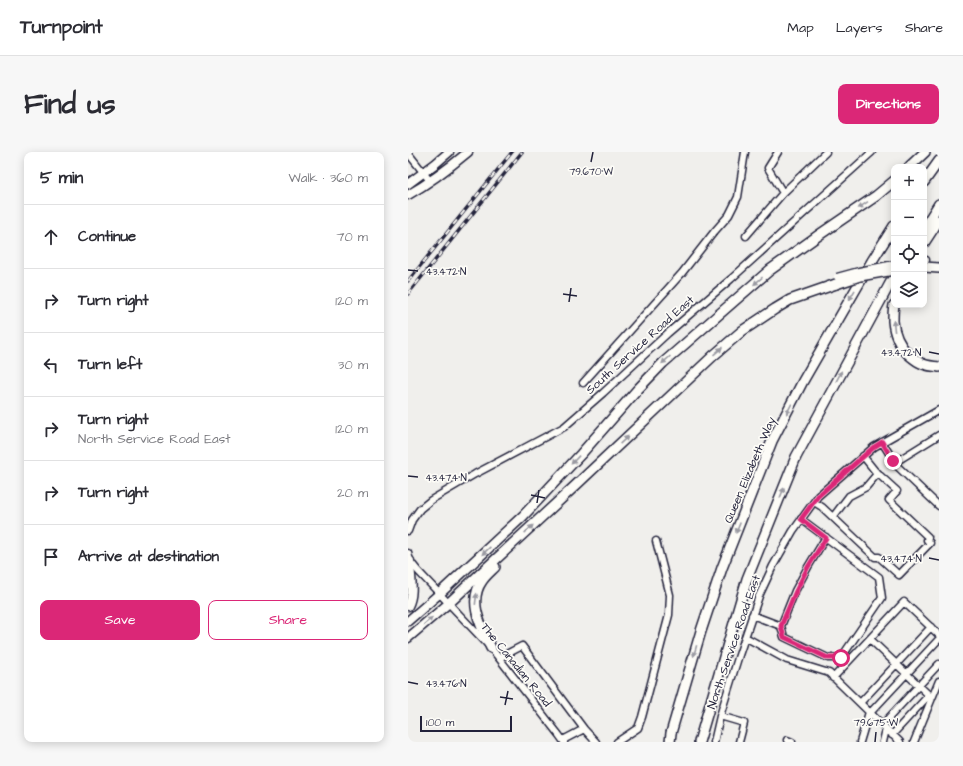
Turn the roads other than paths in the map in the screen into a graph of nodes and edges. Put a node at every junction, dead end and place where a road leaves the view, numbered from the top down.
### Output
1 (449, 152) edge
2 (468, 152) edge
3 (745, 152) edge
4 (778, 152) edge
5 (826, 152) edge
6 (861, 152) edge
7 (872, 152) edge
8 (925, 152) edge
9 (408, 153) edge
10 (865, 158) junction
11 (939, 161) edge
12 (912, 164) edge
13 (424, 173) junction
14 (927, 178) edge
15 (430, 181) junction
16 (408, 184) edge
17 (891, 184) edge
18 (783, 193) junction
19 (408, 195) edge
20 (939, 204) edge
21 (939, 220) edge
22 (927, 223) edge
23 (891, 231) edge
24 (746, 236) dead end
25 (927, 238) edge
26 (927, 263) edge
27 (891, 264) edge
28 (939, 268) edge
29 (891, 271) edge
30 (836, 280) junction
31 (891, 282) edge
32 (893, 308) edge
33 (939, 367) edge
34 (583, 383) dead end
35 (938, 413) edge
36 (939, 435) edge
37 (882, 442) junction
38 (863, 456) junction
39 (894, 463) junction
40 (878, 473) junction
41 (814, 502) junction
42 (939, 506) edge
43 (833, 517) junction
44 (801, 519) junction
45 (408, 531) edge
46 (826, 538) junction
47 (656, 541) dead end
48 (510, 546) junction
49 (409, 557) edge
50 (439, 594) junction
51 (449, 603) junction
52 (408, 606) edge
53 (752, 615) junction
54 (408, 621) edge
55 (781, 626) junction
56 (931, 627) junction
57 (939, 635) edge
58 (745, 637) junction
59 (408, 638) edge
60 (870, 639) junction
61 (939, 639) edge
62 (491, 648) junction
63 (499, 658) junction
64 (896, 664) junction
65 (939, 664) edge
66 (907, 674) junction
67 (833, 678) junction
68 (939, 681) edge
69 (919, 685) junction
70 (931, 697) junction
71 (860, 703) junction
72 (869, 712) junction
73 (720, 716) junction
74 (884, 727) junction
75 (584, 729) junction
76 (892, 735) junction
77 (563, 741) edge
78 (596, 742) edge
79 (617, 742) edge
80 (670, 742) edge
81 (699, 742) edge
82 (714, 742) edge
83 (739, 742) edge
84 (860, 742) edge
85 (883, 742) edge
86 (900, 742) edge
87 (914, 742) edge

1 - 13 main road
2 - 15 main road
3 - 34 street
4 - 18 street
5 - 18 street
6 - 10 street
7 - 10 street, South Service Road East
8 - 12 highway
9 - 13 street
10 - 45 street, South Service Road East
11 - 14 highway
13 - 15 street
13 - 16 main road
15 - 19 main road
17 -> 50 highway
18 - 24 street
20 - 22 highway
21 - 25 highway
23 -> 80 highway, Queen Elizabeth Way
26 - 28 highway
27 - 30 street, bridge
29 - 30 highway, bridge
48 -> 30 highway
81 -> 31 highway
33 -> 32 highway
35 - 37 street, North Service Road East
36 - 39 street
37 - 38 street, North Service Road East
37 - 39 street
38 - 40 street
38 - 41 street, North Service Road East
39 - 42 street
40 - 43 street
40 - 43 street
41 - 43 street
41 - 44 street, North Service Road East
44 - 46 street
44 - 53 street, North Service Road East
46 - 55 street
46 - 55 street
47 - 79 street
48 - 51 highway
62 -> 48 highway
49 - 50 street
49 - 52 main road
50 - 51 street
50 - 54 main road
59 -> 51 main road
51 - 62 street, The Canadian Road
53 - 55 street
53 - 58 street, North Service Road East
56 - 57 street
56 - 60 street
56 - 64 street
58 - 67 street
58 - 73 street, North Service Road East
60 - 64 street
60 - 67 street
61 - 66 street
62 - 63 street, The Canadian Road
63 - 75 street
63 - 77 street, The Canadian Road
64 - 66 street
64 - 71 street
65 - 69 street
66 - 69 street
66 - 72 street
67 - 71 street
68 - 70 street
69 - 70 street
69 - 74 street
70 - 76 street
70 - 87 street
71 - 72 street
72 - 74 street
72 - 84 street
73 - 82 street, North Service Road East
73 - 83 street
74 - 76 street
74 - 85 street
75 - 77 street
75 - 78 street
76 - 86 street

